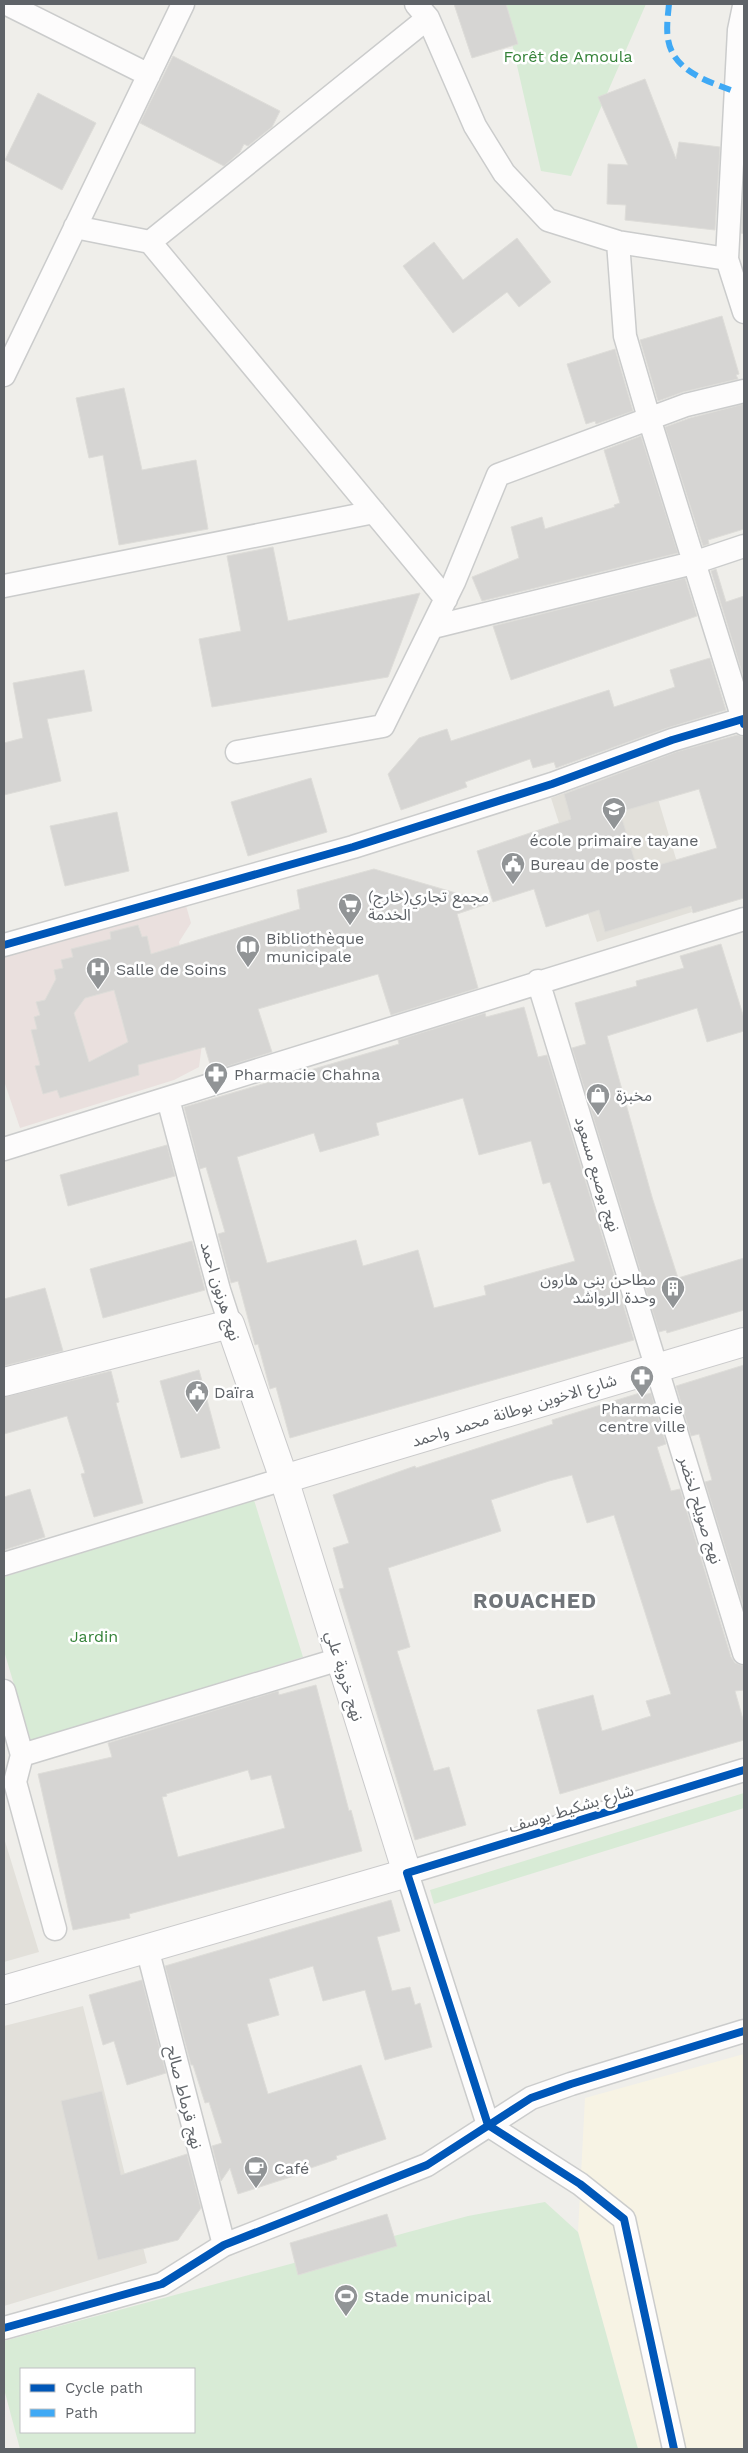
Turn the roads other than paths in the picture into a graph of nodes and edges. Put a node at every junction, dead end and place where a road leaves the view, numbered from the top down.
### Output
1 (7, 4) edge
2 (183, 4) edge
3 (744, 6) edge
4 (422, 11) edge
5 (149, 75) junction
6 (75, 227) junction
7 (150, 242) junction
8 (618, 242) junction
9 (727, 259) junction
10 (744, 312) edge
11 (4, 374) edge
12 (744, 391) edge
13 (649, 418) junction
14 (374, 512) junction
15 (744, 546) edge
16 (693, 563) junction
17 (4, 586) edge
18 (446, 599) junction
19 (433, 627) junction
20 (744, 721) edge
21 (237, 752) dead end
22 (744, 919) edge
23 (4, 945) edge
24 (538, 981) junction
25 (168, 1099) junction
26 (4, 1149) edge
27 (230, 1324) junction
28 (744, 1342) edge
29 (658, 1367) junction
30 (4, 1382) edge
31 (284, 1479) junction
32 (4, 1564) edge
33 (744, 1653) edge
34 (340, 1659) junction
35 (5, 1702) edge
36 (22, 1755) junction
37 (744, 1770) edge
38 (407, 1873) junction
39 (55, 1929) dead end
40 (147, 1948) junction
41 (4, 1990) edge
42 (744, 2031) edge
43 (488, 2126) junction
44 (224, 2245) junction
45 (4, 2328) edge
46 (674, 2449) edge

1 - 5 street
2 - 5 street
3 - 9 street
4 - 7 street
4 - 8 street
5 - 6 street
6 - 7 street
6 - 11 street
7 - 14 street
8 - 9 street
8 - 13 street
9 - 10 street
12 - 13 street
13 - 16 street
13 - 18 street
14 - 17 street
14 - 18 street
15 - 16 street
16 - 19 street
16 - 20 street
18 - 19 street
19 - 21 street
20 - 23 street
22 - 24 street
24 - 25 street
24 - 29 street, نهج بوصبع مسعود
25 - 26 street
25 - 27 street, نهج هرنون احمد
27 - 30 main road
27 - 31 main road, نهج هرنون احمد
28 - 29 main road, شارع الاخوين بوطانة محمد واحمد
29 - 31 main road, شارع الاخوين بوطانة محمد واحمد
29 - 33 street, نهج صويلح لخضر
31 - 32 street
31 - 34 main road, نهج خروبة علي
34 - 36 street
34 - 38 main road, نهج خروبة علي
35 - 36 street
36 - 39 street
37 - 38 street, شارع بشكيط يوسف
38 - 40 main road
38 - 43 street
40 - 41 main road
40 - 44 street, نهج قرماط صالح
42 - 43 street
43 - 44 street
43 - 46 street
44 - 45 street

